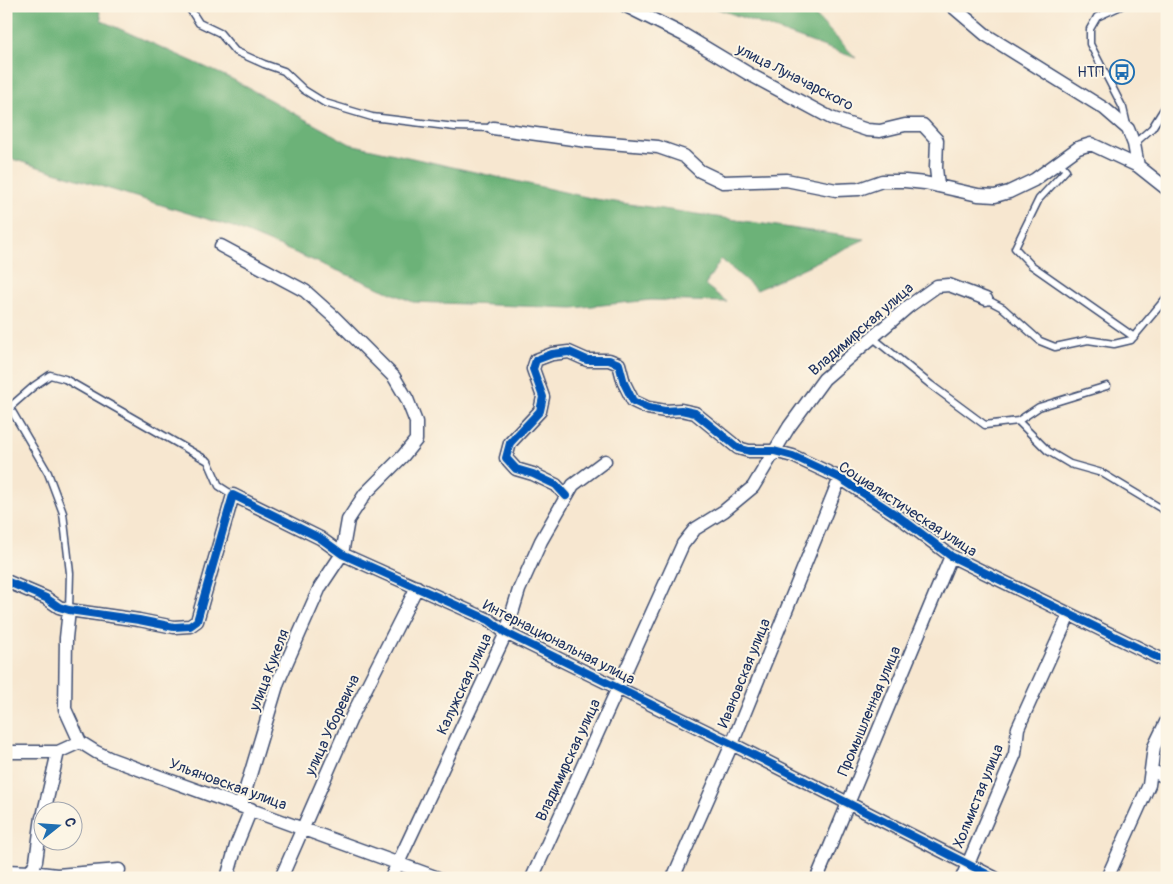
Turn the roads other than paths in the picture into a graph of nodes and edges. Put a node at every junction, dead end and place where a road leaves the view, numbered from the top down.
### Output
1 (188, 6) edge
2 (626, 6) edge
3 (952, 6) edge
4 (1121, 6) edge
5 (1167, 104) edge
6 (493, 128) joint
7 (1128, 129) junction
8 (1134, 144) junction
9 (1059, 162) junction
10 (1138, 166) junction
11 (938, 186) junction
12 (1167, 189) edge
13 (221, 246) dead end
14 (1167, 297) edge
15 (986, 299) joint
16 (1134, 336) junction
17 (872, 337) junction
18 (1107, 386) dead end
19 (8, 404) edge
20 (1018, 421) junction
21 (774, 451) junction
22 (606, 461) dead end
23 (840, 478) junction
24 (233, 495) junction
25 (566, 496) junction
26 (1167, 512) edge
27 (342, 554) junction
28 (951, 556) junction
29 (6, 580) edge
30 (417, 587) junction
31 (69, 610) junction
32 (1069, 615) junction
33 (506, 632) junction
34 (1167, 662) edge
35 (618, 689) junction
36 (1167, 720) edge
37 (80, 742) junction
38 (732, 744) junction
39 (6, 752) edge
40 (58, 752) junction
41 (1151, 770) junction
42 (1167, 778) edge
43 (46, 802) edge
44 (848, 804) junction
45 (246, 807) junction
46 (303, 830) junction
47 (37, 852) edge
48 (399, 862) junction
49 (968, 864) junction
50 (119, 870) dead end
51 (6, 871) edge
52 (30, 875) edge
53 (227, 878) edge
54 (281, 878) edge
55 (391, 878) edge
56 (438, 878) edge
57 (532, 878) edge
58 (673, 878) edge
59 (817, 878) edge
60 (962, 878) edge
61 (995, 878) edge
62 (1108, 878) edge

1 - 6 lane
2 - 11 street, улица Луначарского
3 - 7 street
4 - 7 lane
5 - 8 lane
6 - 11 street
7 - 8 street
8 - 10 street
9 - 10 street
9 - 11 street
9 - 16 lane
10 - 12 street
13 - 27 street
14 - 16 lane
15 - 16 lane
15 - 17 street, Владимирская улица
17 - 20 lane
17 - 21 street, Владимирская улица
18 - 20 lane
19 - 24 lane
19 - 31 lane
20 - 26 lane
21 - 23 street, Социалистическая улица
21 - 25 street, Социалистическая улица
21 - 35 street, Владимирская улица
22 - 25 street, Калужская улица
23 - 28 street, Социалистическая улица
23 - 38 street, Ивановская улица
24 - 27 street, Интернациональная улица
24 - 31 street
25 - 33 street, Калужская улица
27 - 30 street, Интернациональная улица
27 - 45 street, улица Кукеля
28 - 32 street, Социалистическая улица
28 - 44 street, Промышленная улица
29 - 31 street
30 - 33 street, Интернациональная улица
30 - 46 street, улица Уборевича
31 - 37 street
32 - 34 street, Социалистическая улица
32 - 49 street, Холмистая улица
33 - 35 street, Интернациональная улица
33 - 48 street, Калужская улица
35 - 38 street, Интернациональная улица
35 - 57 street, Владимирская улица
36 - 41 street
37 - 40 street
37 - 45 street, Ульяновская улица
38 - 44 street, Интернациональная улица
38 - 58 street, Ивановская улица
39 - 40 street
40 - 43 street
41 - 42 street
41 - 62 street
44 - 49 street, Интернациональная улица
44 - 59 street, Промышленная улица
45 - 46 street, Ульяновская улица
45 - 53 street, улица Кукеля
46 - 48 street, Ульяновская улица
46 - 54 street, улица Уборевича
47 - 52 street
48 - 55 street, Калужская улица
48 - 56 street, Ульяновская улица
49 - 60 street, Холмистая улица
49 - 61 street, Интернациональная улица
50 - 52 street
51 - 52 street

